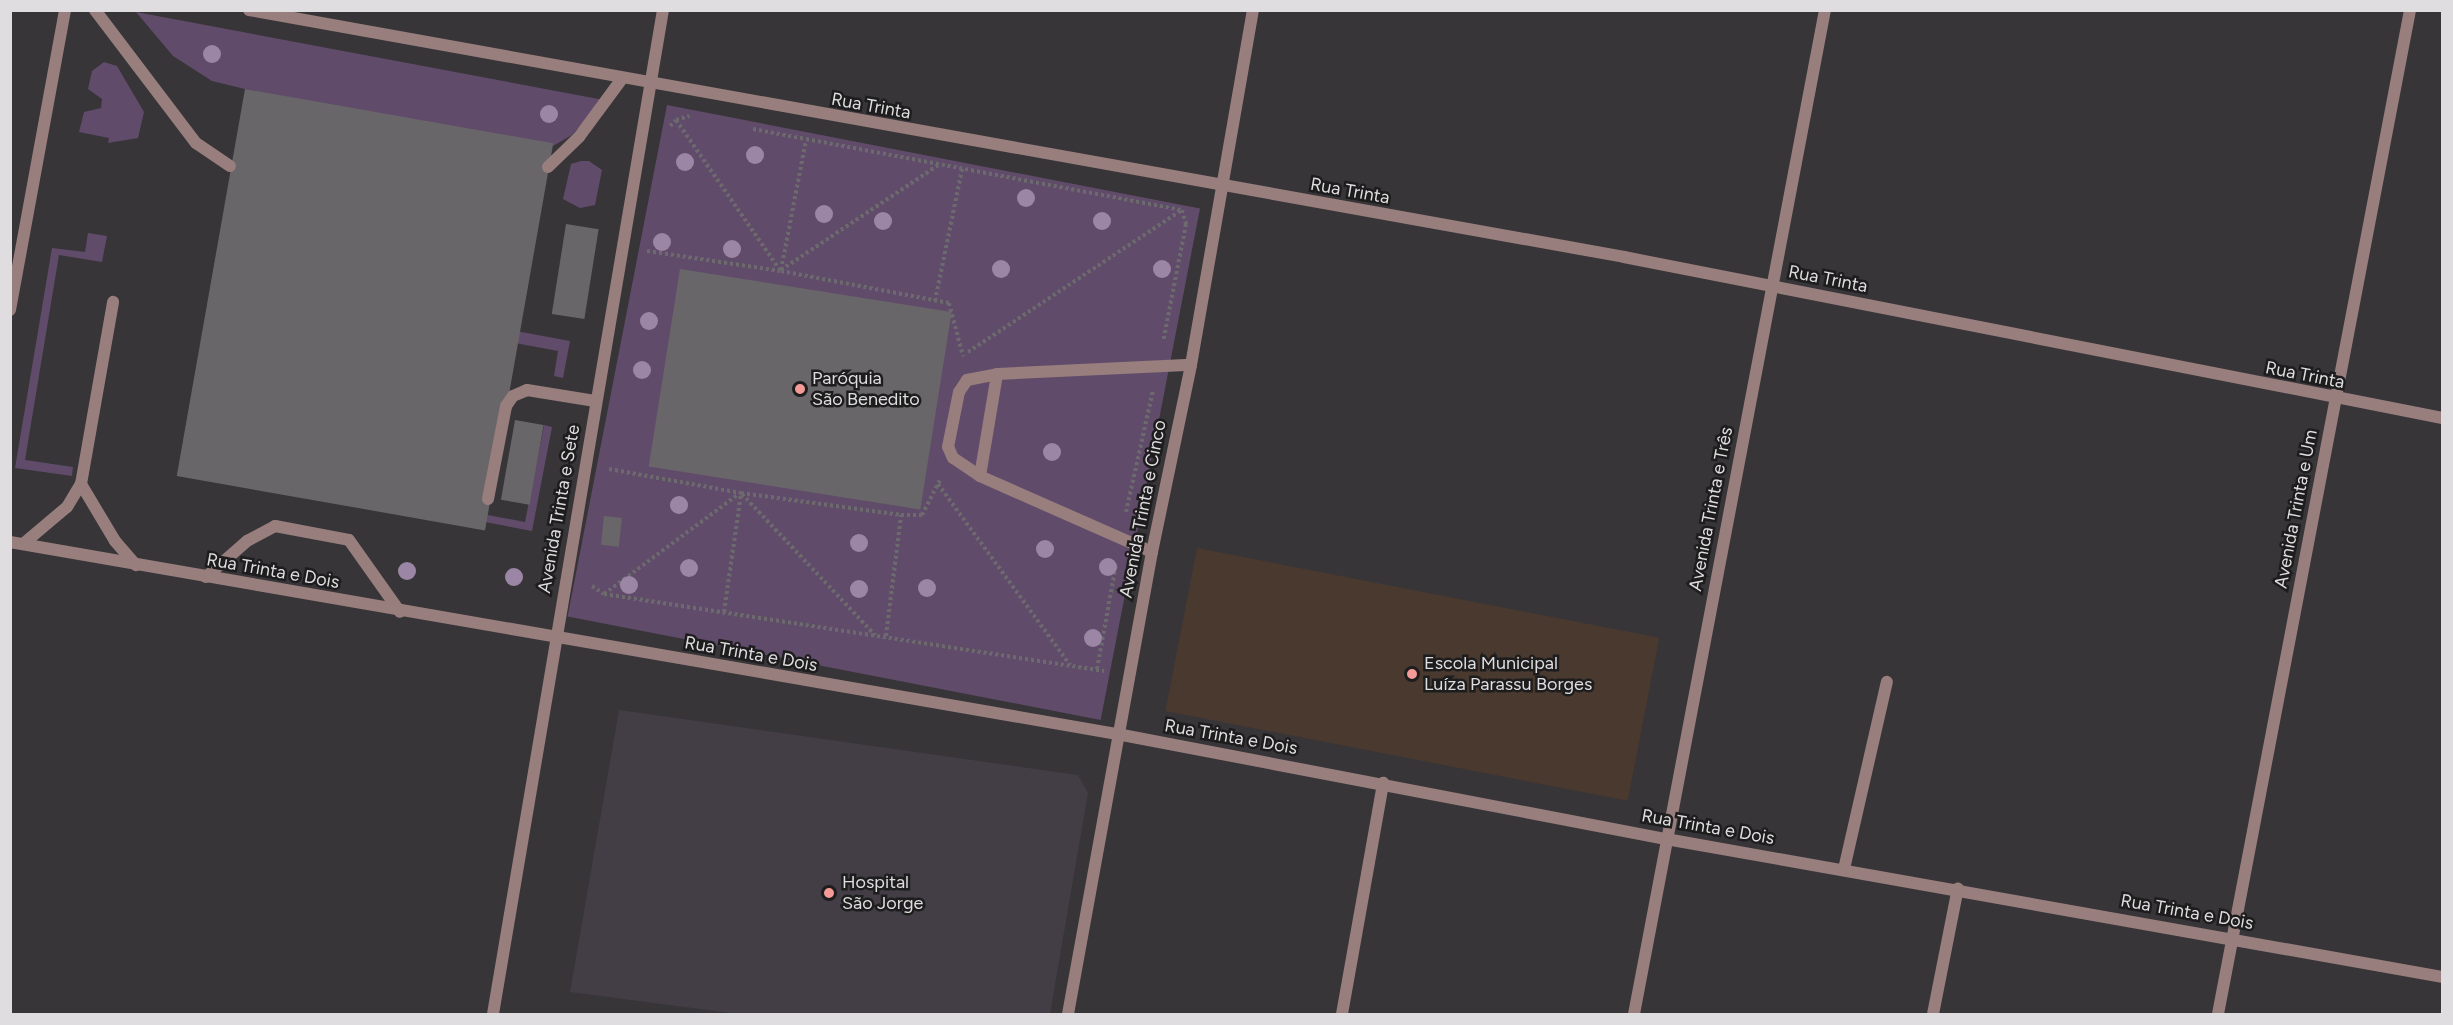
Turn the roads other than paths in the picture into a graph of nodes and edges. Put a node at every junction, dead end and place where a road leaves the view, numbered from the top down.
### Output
1 (65, 10) edge
2 (95, 10) edge
3 (249, 10) edge
4 (663, 10) edge
5 (1253, 10) edge
6 (1825, 10) edge
7 (2410, 10) edge
8 (621, 80) junction
9 (649, 85) junction
10 (230, 166) dead end
11 (548, 167) dead end
12 (1222, 186) junction
13 (1772, 286) junction
14 (113, 302) dead end
15 (10, 310) edge
16 (1191, 365) junction
17 (997, 374) junction
18 (2336, 399) junction
19 (595, 401) junction
20 (2442, 418) edge
21 (980, 476) junction
22 (81, 484) junction
23 (489, 499) dead end
24 (10, 542) edge
25 (23, 544) junction
26 (1152, 552) junction
27 (136, 565) junction
28 (206, 577) junction
29 (400, 612) junction
30 (554, 639) junction
31 (1887, 682) dead end
32 (1118, 735) junction
33 (1383, 783) junction
34 (1666, 839) junction
35 (1844, 869) junction
36 (1958, 888) junction
37 (2232, 939) junction
38 (2442, 977) edge
39 (493, 1014) edge
40 (1068, 1014) edge
41 (1342, 1014) edge
42 (1634, 1014) edge
43 (1933, 1014) edge
44 (2218, 1014) edge

1 - 15 street
2 - 10 street
3 - 8 street, Rua Trinta
4 - 9 street, Avenida Trinta e Sete
5 - 12 street, Avenida Trinta e Cinco
6 - 13 street, Avenida Trinta e Três
7 - 18 street, Avenida Trinta e Um
8 - 9 street, Rua Trinta
8 - 11 street
9 - 12 street, Rua Trinta
9 - 19 street, Avenida Trinta e Sete
12 - 13 street, Rua Trinta
12 - 16 street, Avenida Trinta e Cinco
13 - 18 street, Rua Trinta
13 - 34 street, Avenida Trinta e Três
14 - 22 street
16 - 17 street
16 - 26 street, Avenida Trinta e Cinco
17 - 21 street
17 - 21 street
18 - 20 street, Rua Trinta
18 - 37 street, Avenida Trinta e Um
19 - 23 street
19 - 30 street, Avenida Trinta e Sete
21 - 26 street
22 - 25 street
22 - 27 street
24 - 25 street, Rua Trinta e Dois
25 - 27 street, Rua Trinta e Dois
26 - 32 street, Avenida Trinta e Cinco
27 - 28 street, Rua Trinta e Dois
28 - 29 street, Rua Trinta e Dois
28 - 29 street
29 - 30 street, Rua Trinta e Dois
30 - 32 street, Rua Trinta e Dois
30 - 39 street, Avenida Trinta e Sete
31 - 35 street
32 - 33 street, Rua Trinta e Dois
32 - 40 street, Avenida Trinta e Cinco
33 - 34 street, Rua Trinta e Dois
33 - 41 street
34 - 35 street, Rua Trinta e Dois
34 - 42 street, Avenida Trinta e Três
35 - 36 street, Rua Trinta e Dois
36 - 37 street, Rua Trinta e Dois
36 - 43 street
37 - 38 street, Rua Trinta e Dois
37 - 44 street, Avenida Trinta e Um

